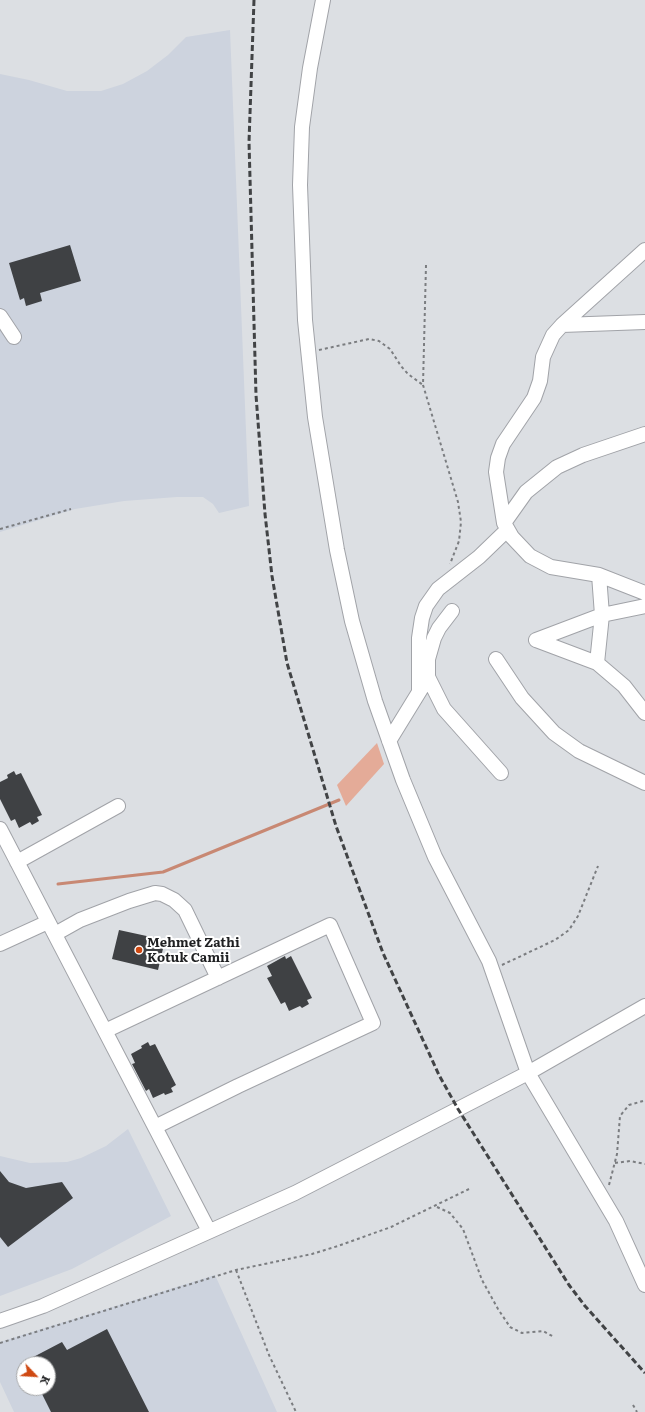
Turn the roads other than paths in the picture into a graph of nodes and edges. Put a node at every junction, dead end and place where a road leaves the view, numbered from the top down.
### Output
1 (323, 0) edge
2 (645, 250) edge
3 (0, 316) edge
4 (645, 322) edge
5 (562, 325) junction
6 (14, 337) dead end
7 (645, 434) edge
8 (506, 526) junction
9 (599, 575) junction
10 (645, 593) edge
11 (645, 606) edge
12 (452, 611) dead end
13 (602, 615) junction
14 (496, 659) dead end
15 (597, 663) junction
16 (428, 677) junction
17 (419, 692) junction
18 (645, 713) edge
19 (389, 741) junction
20 (501, 773) dead end
21 (645, 783) edge
22 (118, 806) dead end
23 (0, 829) edge
24 (17, 862) junction
25 (48, 922) junction
26 (55, 934) junction
27 (0, 944) edge
28 (218, 978) junction
29 (645, 1006) edge
30 (105, 1031) junction
31 (528, 1073) junction
32 (155, 1127) junction
33 (209, 1231) junction
34 (645, 1285) edge
35 (0, 1321) edge

1 - 19 street
2 - 5 street
3 - 6 street
4 - 5 street
5 - 8 street
7 - 8 street
8 - 9 street
8 - 17 street
9 - 10 street
9 - 13 street
11 - 13 street
12 - 16 street
13 - 15 street
13 - 15 street
14 - 21 street
15 - 18 street
16 - 17 street
16 - 20 street
17 - 19 street
19 - 31 street
22 - 24 street
23 - 24 street
24 - 25 street
25 - 26 street
25 - 27 street
26 - 28 street
26 - 30 street
28 - 30 street
28 - 32 street
29 - 31 street
30 - 32 street
31 - 33 street
31 - 34 street
32 - 33 street
33 - 35 street

